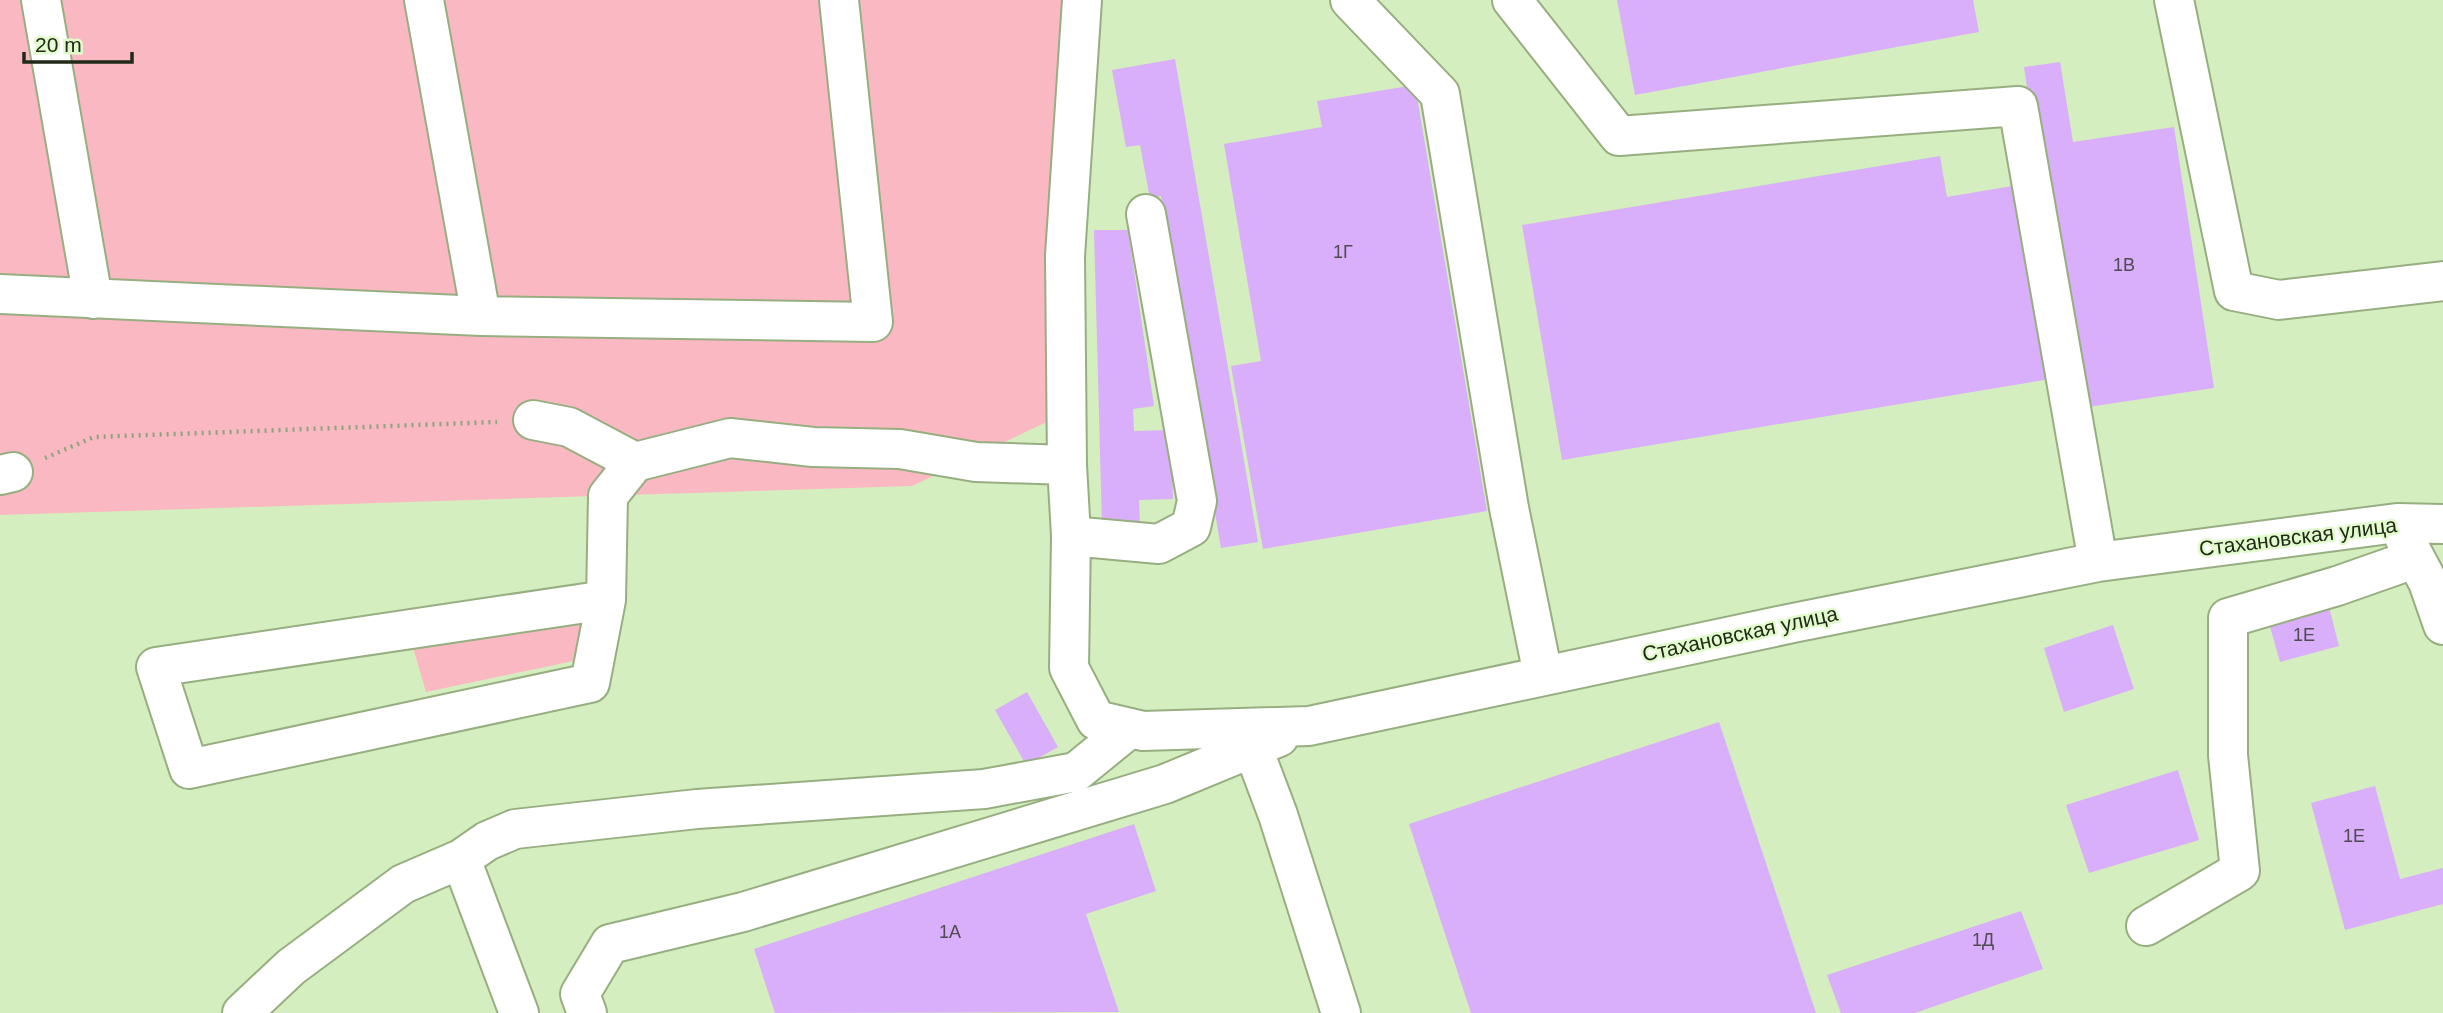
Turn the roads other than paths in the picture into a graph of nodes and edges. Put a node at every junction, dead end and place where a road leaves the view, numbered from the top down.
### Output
1 (41, 0) edge
2 (424, 0) edge
3 (839, 0) edge
4 (1082, 0) edge
5 (1350, 0) edge
6 (1512, 0) edge
7 (2174, 0) edge
8 (1146, 214) dead end
9 (2443, 281) edge
10 (0, 294) edge
11 (93, 299) junction
12 (481, 316) junction
13 (533, 420) road end
14 (635, 462) junction
15 (1067, 465) junction
16 (2397, 523) junction
17 (2443, 524) edge
18 (1071, 536) junction
19 (2414, 559) junction
20 (2098, 562) junction
21 (606, 600) junction
22 (2443, 625) edge
23 (1543, 675) junction
24 (1309, 726) junction
25 (1130, 728) junction
26 (1252, 746) junction
27 (461, 859) junction
28 (2146, 926) dead end
29 (242, 1013) edge
30 (519, 1013) edge
31 (587, 1013) edge
32 (1341, 1013) edge

1 - 11 street
2 - 12 street
3 - 12 street
4 - 15 street
5 - 23 street
6 - 20 street
7 - 9 street
8 - 18 street
10 - 11 street
11 - 12 street
13 - 14 street
14 - 15 street
14 - 21 street
15 - 18 street
16 - 17 street, Стахановская улица
16 - 19 street
16 - 20 street, Стахановская улица
18 - 25 street, Стахановская улица
19 - 22 street
19 - 28 street
20 - 23 street, Стахановская улица
21 - 21 street
23 - 24 street, Стахановская улица
24 - 25 street, Стахановская улица
24 - 26 street
25 - 27 street
26 - 31 street
26 - 32 street
27 - 29 street
27 - 30 street

